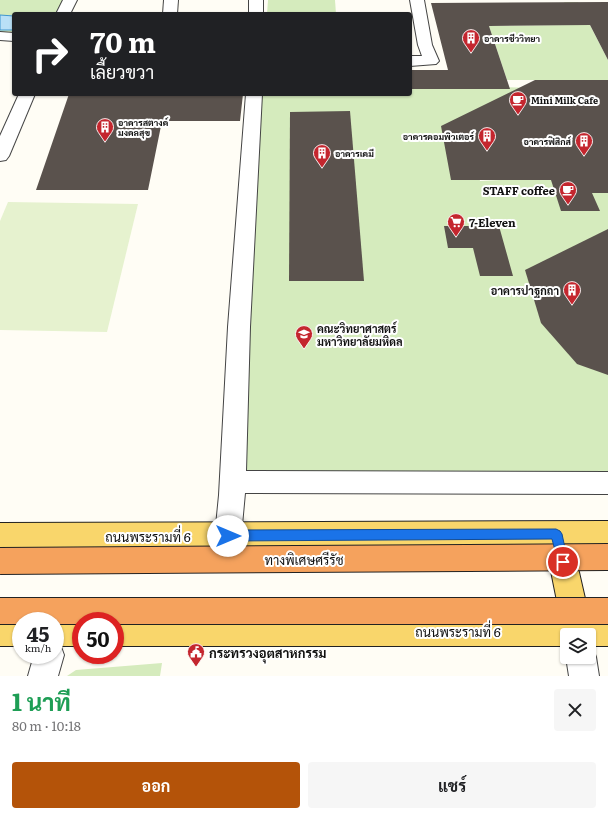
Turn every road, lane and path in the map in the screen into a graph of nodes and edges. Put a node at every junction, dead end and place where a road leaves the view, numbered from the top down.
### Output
1 (70, 0) edge
2 (171, 0) edge
3 (256, 0) edge
4 (417, 0) edge
5 (65, 12) edge
6 (170, 12) edge
7 (256, 12) edge
8 (0, 36) edge
9 (12, 37) edge
10 (418, 45) edge
11 (412, 62) edge
12 (25, 96) edge
13 (254, 96) edge
14 (0, 156) edge
15 (233, 482) junction
16 (608, 483) edge
17 (608, 533) edge
18 (556, 534) junction
19 (0, 536) edge
20 (228, 536) junction
21 (608, 556) edge
22 (0, 561) edge
23 (0, 611) edge
24 (608, 611) edge
25 (576, 628) edge
26 (0, 631) edge
27 (12, 631) edge
28 (124, 631) edge
29 (608, 631) edge
30 (596, 635) edge
31 (560, 641) edge
32 (48, 664) edge
33 (582, 664) edge
34 (43, 676) edge
35 (584, 676) edge

1 - 5 lane
2 - 6 lane
3 - 7 lane
4 - 10 lane
8 - 9 lane
10 - 11 lane
12 - 14 lane
13 - 15 lane
15 - 16 lane
15 - 20 lane
17 - 18 main road, ถนนพระรามที่ 6
18 - 20 main road, ถนนพระรามที่ 6
18 - 25 main road
19 - 20 main road, ถนนพระรามที่ 6
21 - 22 highway, ทางพิเศษศรีรัช, bridge
23 - 24 highway, bridge
26 - 27 main road
28 - 31 main road, ถนนพระรามที่ 6
29 - 30 main road, ถนนพระรามที่ 6
32 - 34 lane
33 - 35 lane

